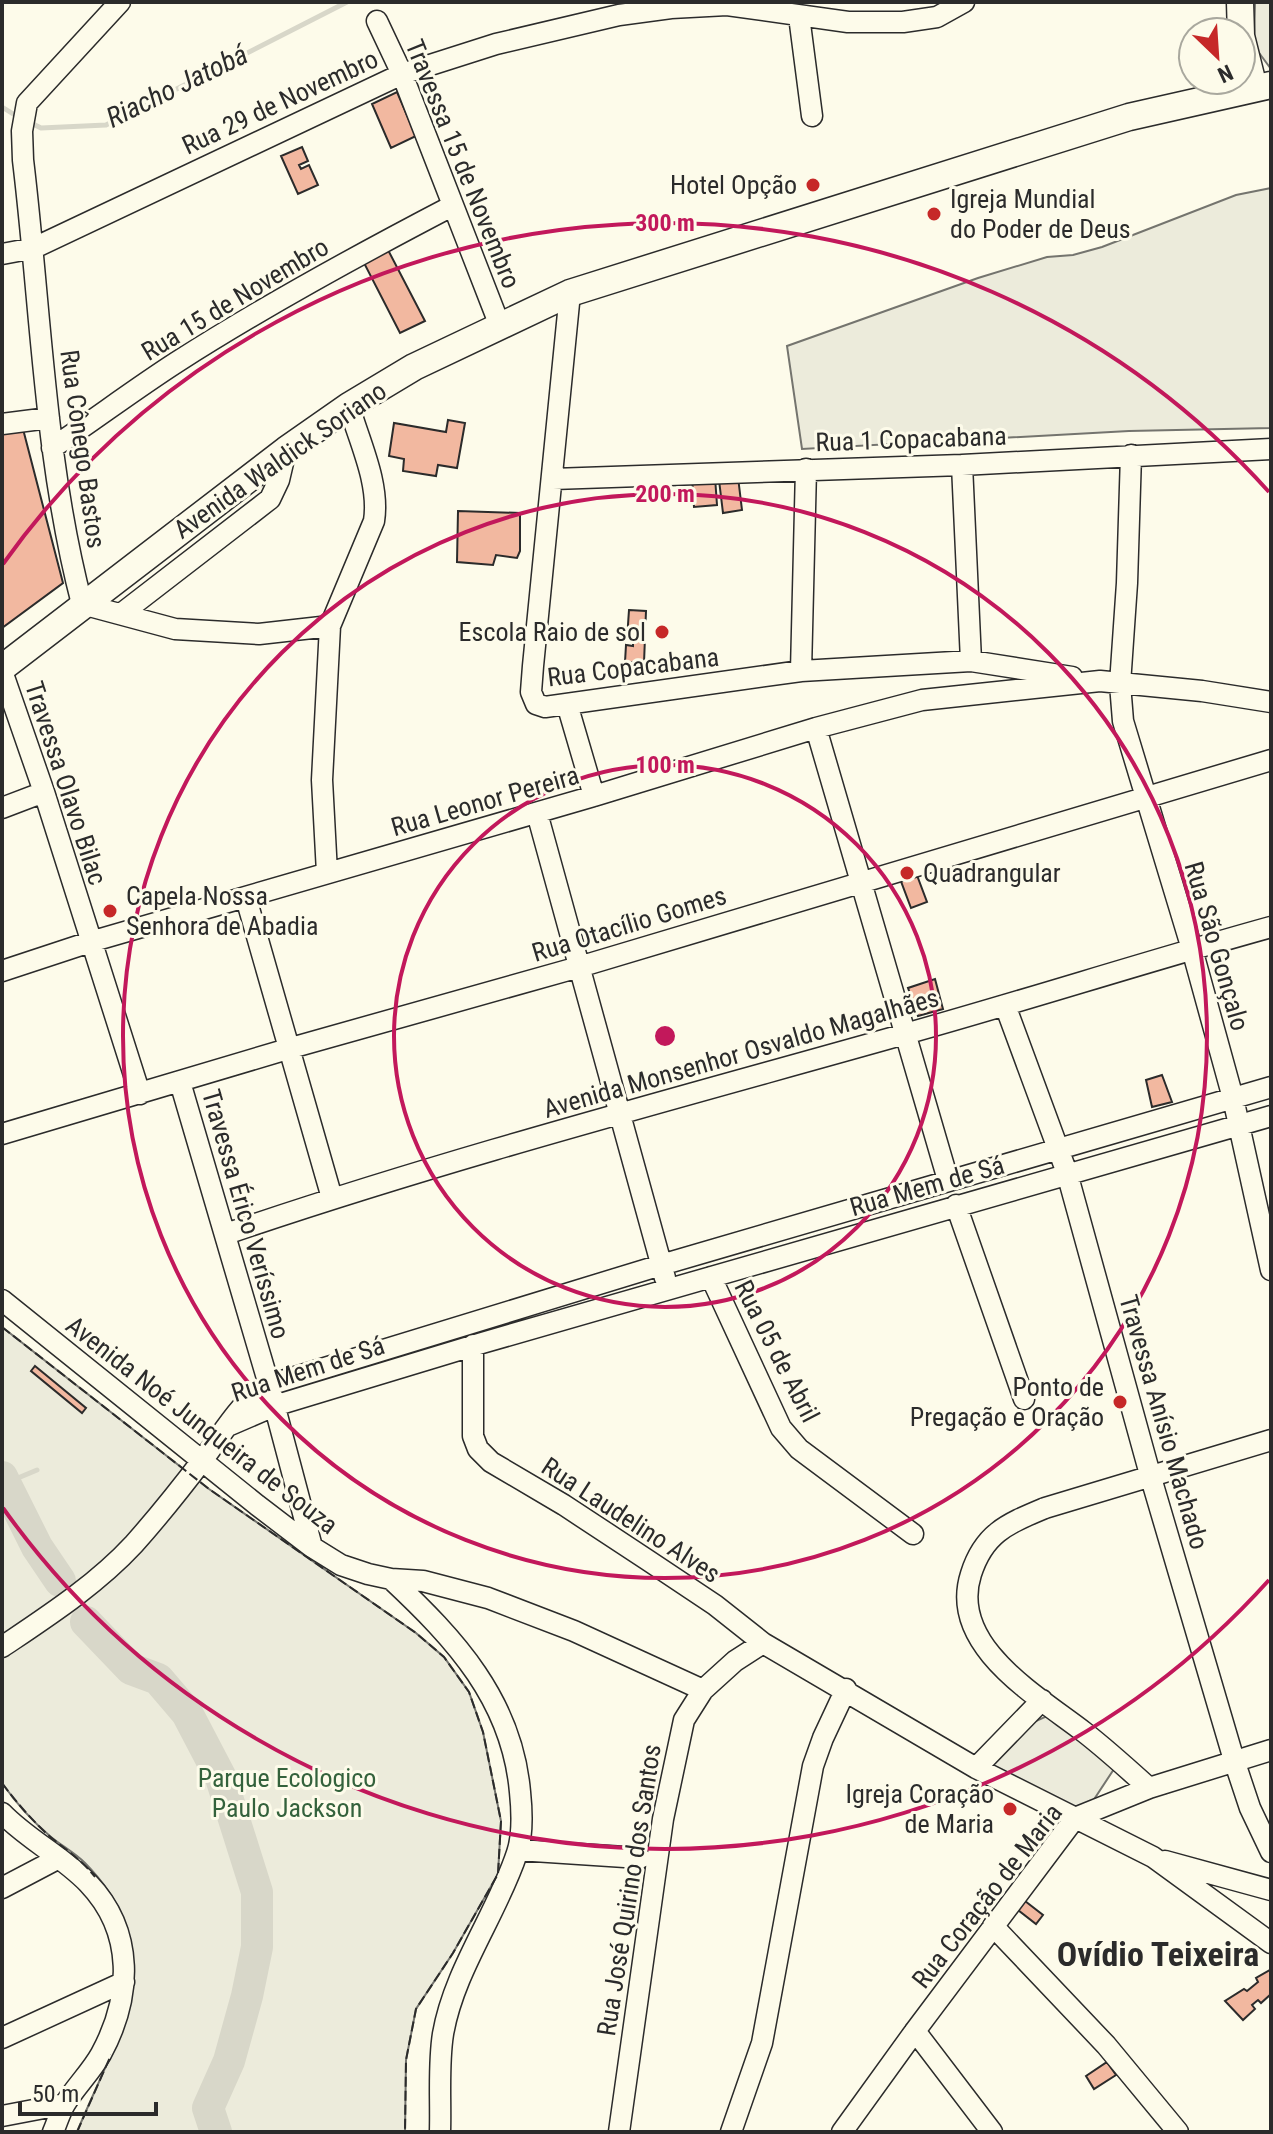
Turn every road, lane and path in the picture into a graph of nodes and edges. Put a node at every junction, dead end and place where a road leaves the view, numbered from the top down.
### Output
1 (120, 2) edge
2 (964, 2) edge
3 (799, 16) junction
4 (377, 21) dead end
5 (402, 74) junction
6 (1212, 96) edge
7 (812, 116) dead end
8 (452, 206) junction
9 (34, 248) junction
10 (2, 254) edge
11 (570, 293) junction
12 (500, 326) junction
13 (349, 406) junction
14 (49, 418) junction
15 (2, 424) edge
16 (52, 448) junction
17 (1271, 449) edge
18 (286, 450) junction
19 (1131, 455) junction
20 (962, 465) junction
21 (806, 469) junction
22 (553, 479) junction
23 (82, 604) junction
24 (121, 614) junction
25 (330, 626) junction
26 (971, 661) junction
27 (2, 670) edge
28 (801, 671) junction
29 (1110, 683) junction
30 (1271, 702) edge
31 (567, 704) junction
32 (816, 728) junction
33 (1271, 760) edge
34 (44, 792) junction
35 (594, 796) junction
36 (1147, 798) junction
37 (2, 808) edge
38 (537, 813) junction
39 (327, 873) junction
40 (860, 881) junction
41 (246, 898) junction
42 (1271, 927) edge
43 (90, 942) junction
44 (1192, 949) junction
45 (579, 967) junction
46 (2, 971) edge
47 (1005, 1005) junction
48 (907, 1034) junction
49 (291, 1048) junction
50 (180, 1082) junction
51 (1271, 1087) edge
52 (140, 1094) junction
53 (1233, 1098) junction
54 (620, 1113) junction
55 (1271, 1116) edge
56 (1239, 1125) junction
57 (2, 1134) edge
58 (1059, 1149) junction
59 (1067, 1173) junction
60 (948, 1180) junction
61 (332, 1198) junction
62 (956, 1205) junction
63 (226, 1234) junction
64 (661, 1265) junction
65 (1271, 1270) edge
66 (711, 1277) junction
67 (668, 1290) junction
68 (2, 1300) edge
69 (478, 1320) junction
70 (478, 1344) junction
71 (269, 1385) junction
72 (1024, 1399) dead end
73 (274, 1406) junction
74 (230, 1425) junction
75 (1271, 1440) edge
76 (202, 1461) junction
77 (1151, 1478) junction
78 (913, 1534) dead end
79 (312, 1547) junction
80 (391, 1579) junction
81 (763, 1643) junction
82 (2, 1647) edge
83 (846, 1689) junction
84 (703, 1690) junction
85 (1042, 1700) junction
86 (1271, 1750) edge
87 (1234, 1760) junction
88 (976, 1768) junction
89 (1149, 1788) junction
90 (2, 1813) edge
91 (1075, 1818) junction
92 (518, 1850) junction
93 (1271, 1852) edge
94 (1153, 1857) junction
95 (59, 1858) junction
96 (640, 1858) dead end
97 (2, 1888) edge
98 (1271, 1890) edge
99 (993, 1926) junction
100 (1271, 1943) edge
101 (124, 1982) junction
102 (915, 2031) junction
103 (2, 2038) edge
104 (65, 2104) junction
105 (2, 2116) edge
106 (53, 2132) edge
107 (440, 2132) edge
108 (619, 2132) edge
109 (731, 2132) edge
110 (842, 2132) edge
111 (992, 2132) edge
112 (1178, 2132) edge

1 - 9 street, Rua Cônego Bastos
2 - 3 street, Rua 29 de Novembro
3 - 5 street, Rua 29 de Novembro
3 - 7 street
4 - 5 street, Travessa 15 de Novembro
5 - 8 street, Travessa 15 de Novembro
5 - 9 street, Rua 29 de Novembro
6 - 11 main road, Avenida Waldick Soriano
8 - 12 street, Travessa 15 de Novembro
8 - 16 street, Rua 15 de Novembro
9 - 10 street, Rua 29 de Novembro
9 - 14 street, Rua Cônego Bastos
11 - 12 main road, Avenida Waldick Soriano
11 - 22 street, Rua Copacabana
12 - 13 main road, Avenida Waldick Soriano
13 - 18 main road, Avenida Waldick Soriano
13 - 25 street
14 - 15 street
14 - 16 street, Rua Cônego Bastos
16 - 23 street, Rua Cônego Bastos
17 - 19 street, Rua 1 Copacabana
18 - 23 main road, Avenida Waldick Soriano
18 - 24 street
19 - 20 street, Rua 1 Copacabana
19 - 29 street, Rua São Gonçalo
20 - 21 street, Rua 1 Copacabana
20 - 26 street
21 - 22 street, Rua 1 Copacabana
21 - 28 street
22 - 31 street, Rua Copacabana
23 - 24 street
23 - 27 main road, Avenida Waldick Soriano
24 - 25 street
25 - 39 street
26 - 28 street, Rua Copacabana
26 - 29 street, Rua Copacabana
27 - 34 street, Travessa Olavo Bilac
28 - 31 street, Rua Copacabana
29 - 30 street, Rua Leonor Pereira
29 - 32 street, Rua Leonor Pereira
29 - 36 street, Rua São Gonçalo
31 - 35 street
32 - 35 street, Rua Leonor Pereira
32 - 40 street
33 - 36 street, Rua Otacílio Gomes
34 - 37 street
34 - 43 street, Travessa Olavo Bilac
35 - 38 street, Rua Leonor Pereira
36 - 40 street, Rua Otacílio Gomes
36 - 44 street, Rua São Gonçalo
38 - 39 street, Rua Leonor Pereira
38 - 45 street
39 - 41 street, Rua Leonor Pereira
40 - 45 street, Rua Otacílio Gomes
40 - 48 street
41 - 43 street, Rua Leonor Pereira
41 - 49 street
42 - 44 street, Avenida Monsenhor Osvaldo Magalhães
43 - 46 street, Rua Leonor Pereira
43 - 52 street, Travessa Olavo Bilac
44 - 47 street, Avenida Monsenhor Osvaldo Magalhães
44 - 53 street, Rua São Gonçalo
45 - 49 street, Rua Otacílio Gomes
45 - 54 street
47 - 48 street, Avenida Monsenhor Osvaldo Magalhães
47 - 58 street, Travessa Anísio Machado
48 - 54 street, Avenida Monsenhor Osvaldo Magalhães
48 - 60 street
49 - 50 street, Rua Otacílio Gomes
49 - 61 street
50 - 52 street, Rua Otacílio Gomes
50 - 63 street, Travessa Érico Veríssimo
51 - 53 street, Rua Mem de Sá
52 - 57 street, Rua Otacílio Gomes
53 - 56 street, Rua São Gonçalo
53 - 58 street, Rua Mem de Sá
54 - 61 street, Avenida Monsenhor Osvaldo Magalhães
54 - 64 street
55 - 56 street, Rua Mem de Sá
56 - 59 street, Rua Mem de Sá
56 - 65 street, Rua São Gonçalo
58 - 59 street, Travessa Anísio Machado
58 - 60 street, Rua Mem de Sá
59 - 62 street, Rua Mem de Sá
59 - 77 street, Travessa Anísio Machado
60 - 64 street, Rua Mem de Sá
61 - 63 street, Avenida Monsenhor Osvaldo Magalhães
62 - 66 street, Rua Mem de Sá
62 - 72 street
63 - 71 street, Travessa Érico Veríssimo
64 - 67 street
64 - 69 street, Rua Mem de Sá
66 - 67 street, Rua Mem de Sá
66 - 78 street, Rua 05 de Abril
67 - 70 street, Rua Mem de Sá
68 - 76 street, Avenida Noé Junqueira de Souza
69 - 70 street
69 - 71 street, Rua Mem de Sá
70 - 73 street, Rua Mem de Sá
70 - 81 street, Rua Laudelino Alves
71 - 73 street, Travessa Érico Veríssimo
71 - 74 street, Rua Mem de Sá
73 - 74 street, Rua Mem de Sá
73 - 79 street, Travessa Érico Veríssimo
74 - 76 street
75 - 77 street
76 - 79 street, Avenida Noé Junqueira de Souza
76 - 82 street
77 - 85 street
77 - 87 street, Travessa Anísio Machado
79 - 80 street, Avenida Noé Junqueira de Souza
80 - 84 street
80 - 92 street, Avenida Noé Junqueira de Souza
81 - 83 street, Rua Laudelino Alves
81 - 84 street, Rua José Quirino dos Santos
83 - 88 street, Rua Laudelino Alves
83 - 109 street
84 - 108 street, Rua José Quirino dos Santos
85 - 88 street
85 - 89 street
86 - 87 street, Rua Coração de Maria
87 - 89 street, Rua Coração de Maria
87 - 93 street, Travessa Anísio Machado
88 - 91 street, Rua Laudelino Alves
89 - 91 street, Rua Coração de Maria
90 - 95 street
91 - 94 street, Rua Laudelino Alves
91 - 99 street, Rua Coração de Maria
92 - 96 street
92 - 107 street, Avenida Noé Junqueira de Souza
94 - 98 street, Rua Laudelino Alves
94 - 100 street, Rua Laudelino Alves
95 - 97 street
95 - 101 street
99 - 102 street, Rua Coração de Maria
99 - 112 street
101 - 103 street
101 - 104 street
102 - 110 street, Rua Coração de Maria
102 - 111 street
104 - 105 street
104 - 106 street

